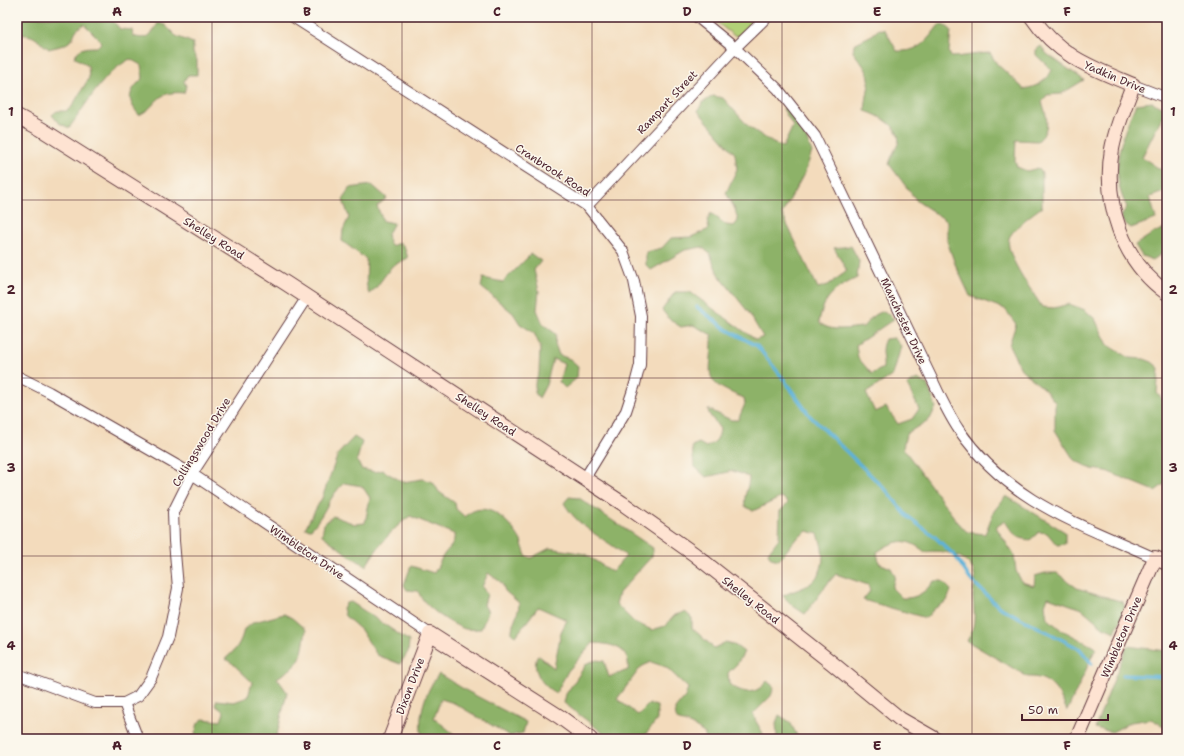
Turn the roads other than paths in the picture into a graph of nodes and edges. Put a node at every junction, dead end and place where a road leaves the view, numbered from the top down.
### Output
1 (293, 17) edge
2 (697, 17) edge
3 (767, 17) edge
4 (1032, 17) edge
5 (735, 48) junction
6 (1133, 85) junction
7 (1167, 98) edge
8 (17, 116) edge
9 (587, 206) junction
10 (1167, 293) edge
11 (307, 297) junction
12 (17, 376) edge
13 (192, 474) junction
14 (585, 478) junction
15 (1161, 560) edge
16 (430, 634) junction
17 (17, 674) edge
18 (124, 703) junction
19 (138, 739) edge
20 (390, 739) edge
21 (590, 739) edge
22 (935, 739) edge
23 (1077, 739) edge

1 - 9 street, Cranbrook Road
2 - 5 street, Manchester Drive
3 - 5 street, Rampart Street
4 - 6 street, Yadkin Drive
5 - 9 street, Rampart Street
5 - 15 street, Manchester Drive
6 - 7 street, Yadkin Drive
6 - 10 street
8 - 11 street, Shelley Road
9 - 14 street, Cranbrook Road
11 - 13 street, Collingswood Drive
11 - 14 street, Shelley Road
12 - 13 street, Wimbleton Drive
13 - 16 street, Wimbleton Drive
13 - 18 street, Collingswood Drive
14 - 22 street, Shelley Road
15 - 23 street, Wimbleton Drive
16 - 20 street, Dixon Drive
16 - 21 street, Wimbleton Drive
17 - 18 street
18 - 19 street

